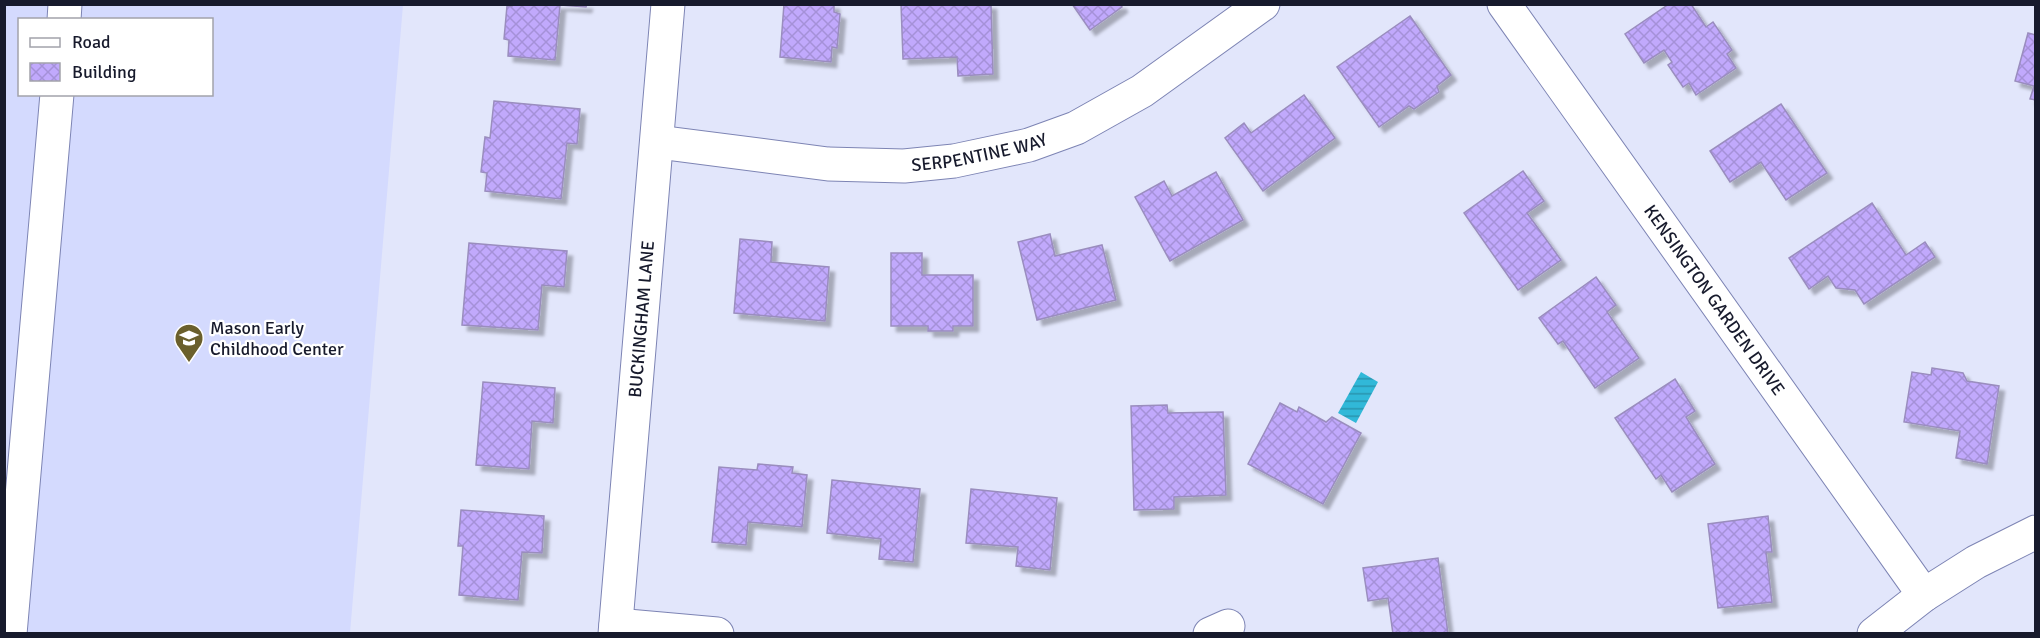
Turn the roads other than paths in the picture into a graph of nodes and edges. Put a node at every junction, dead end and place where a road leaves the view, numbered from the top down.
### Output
1 (668, 4) edge
2 (1263, 4) edge
3 (1504, 4) edge
4 (57, 96) edge
5 (658, 142) junction
6 (17, 407) edge
7 (2036, 532) edge
8 (1924, 595) junction
9 (615, 629) edge
10 (10, 633) edge
11 (717, 633) edge
12 (1874, 633) edge

1 - 5 street, BUCKINGHAM LANE
2 - 5 street, SERPENTINE WAY
3 - 8 street, KENSINGTON GARDEN DRIVE
4 - 6 street
5 - 9 street, BUCKINGHAM LANE
6 - 10 street
7 - 8 street
8 - 12 street
9 - 11 street

